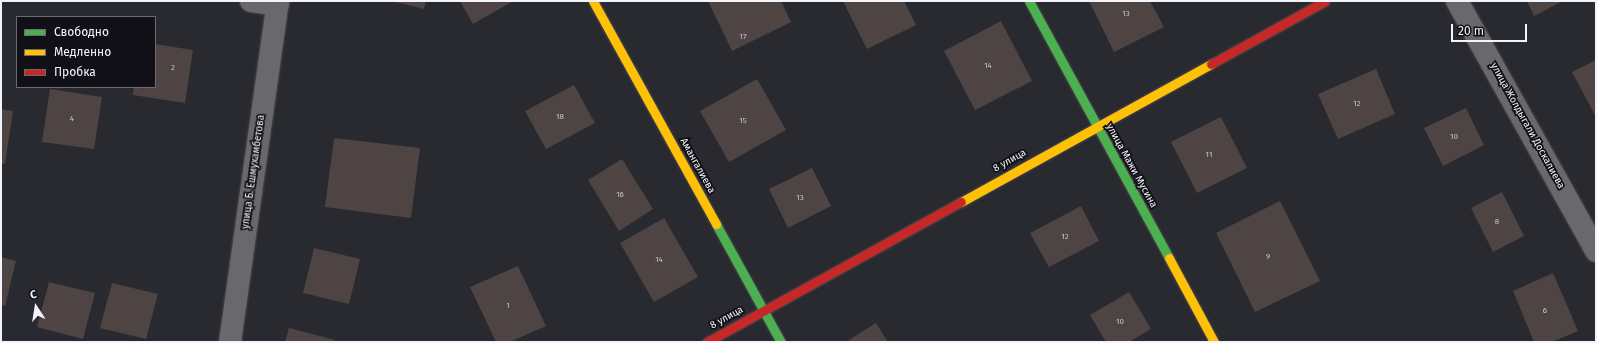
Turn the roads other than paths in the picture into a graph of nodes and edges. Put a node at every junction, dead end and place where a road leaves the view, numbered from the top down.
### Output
1 (251, 1) edge
2 (593, 1) edge
3 (1029, 1) edge
4 (1325, 1) edge
5 (1457, 1) edge
6 (278, 3) edge
7 (1097, 126) junction
8 (1596, 251) edge
9 (764, 310) junction
10 (230, 342) edge
11 (708, 342) edge
12 (781, 342) edge
13 (1214, 342) edge

1 - 6 street
2 - 9 street, Амангалиева
3 - 7 street, улица Мажи Мусина
4 - 7 street, 8 улица
5 - 8 street, улица Жолдыгали Доскалиева
6 - 10 street, улица Б. Ешмухамбетова
7 - 9 street, 8 улица
7 - 13 street, улица Мажи Мусина
9 - 11 street, 8 улица
9 - 12 street, Амангалиева

